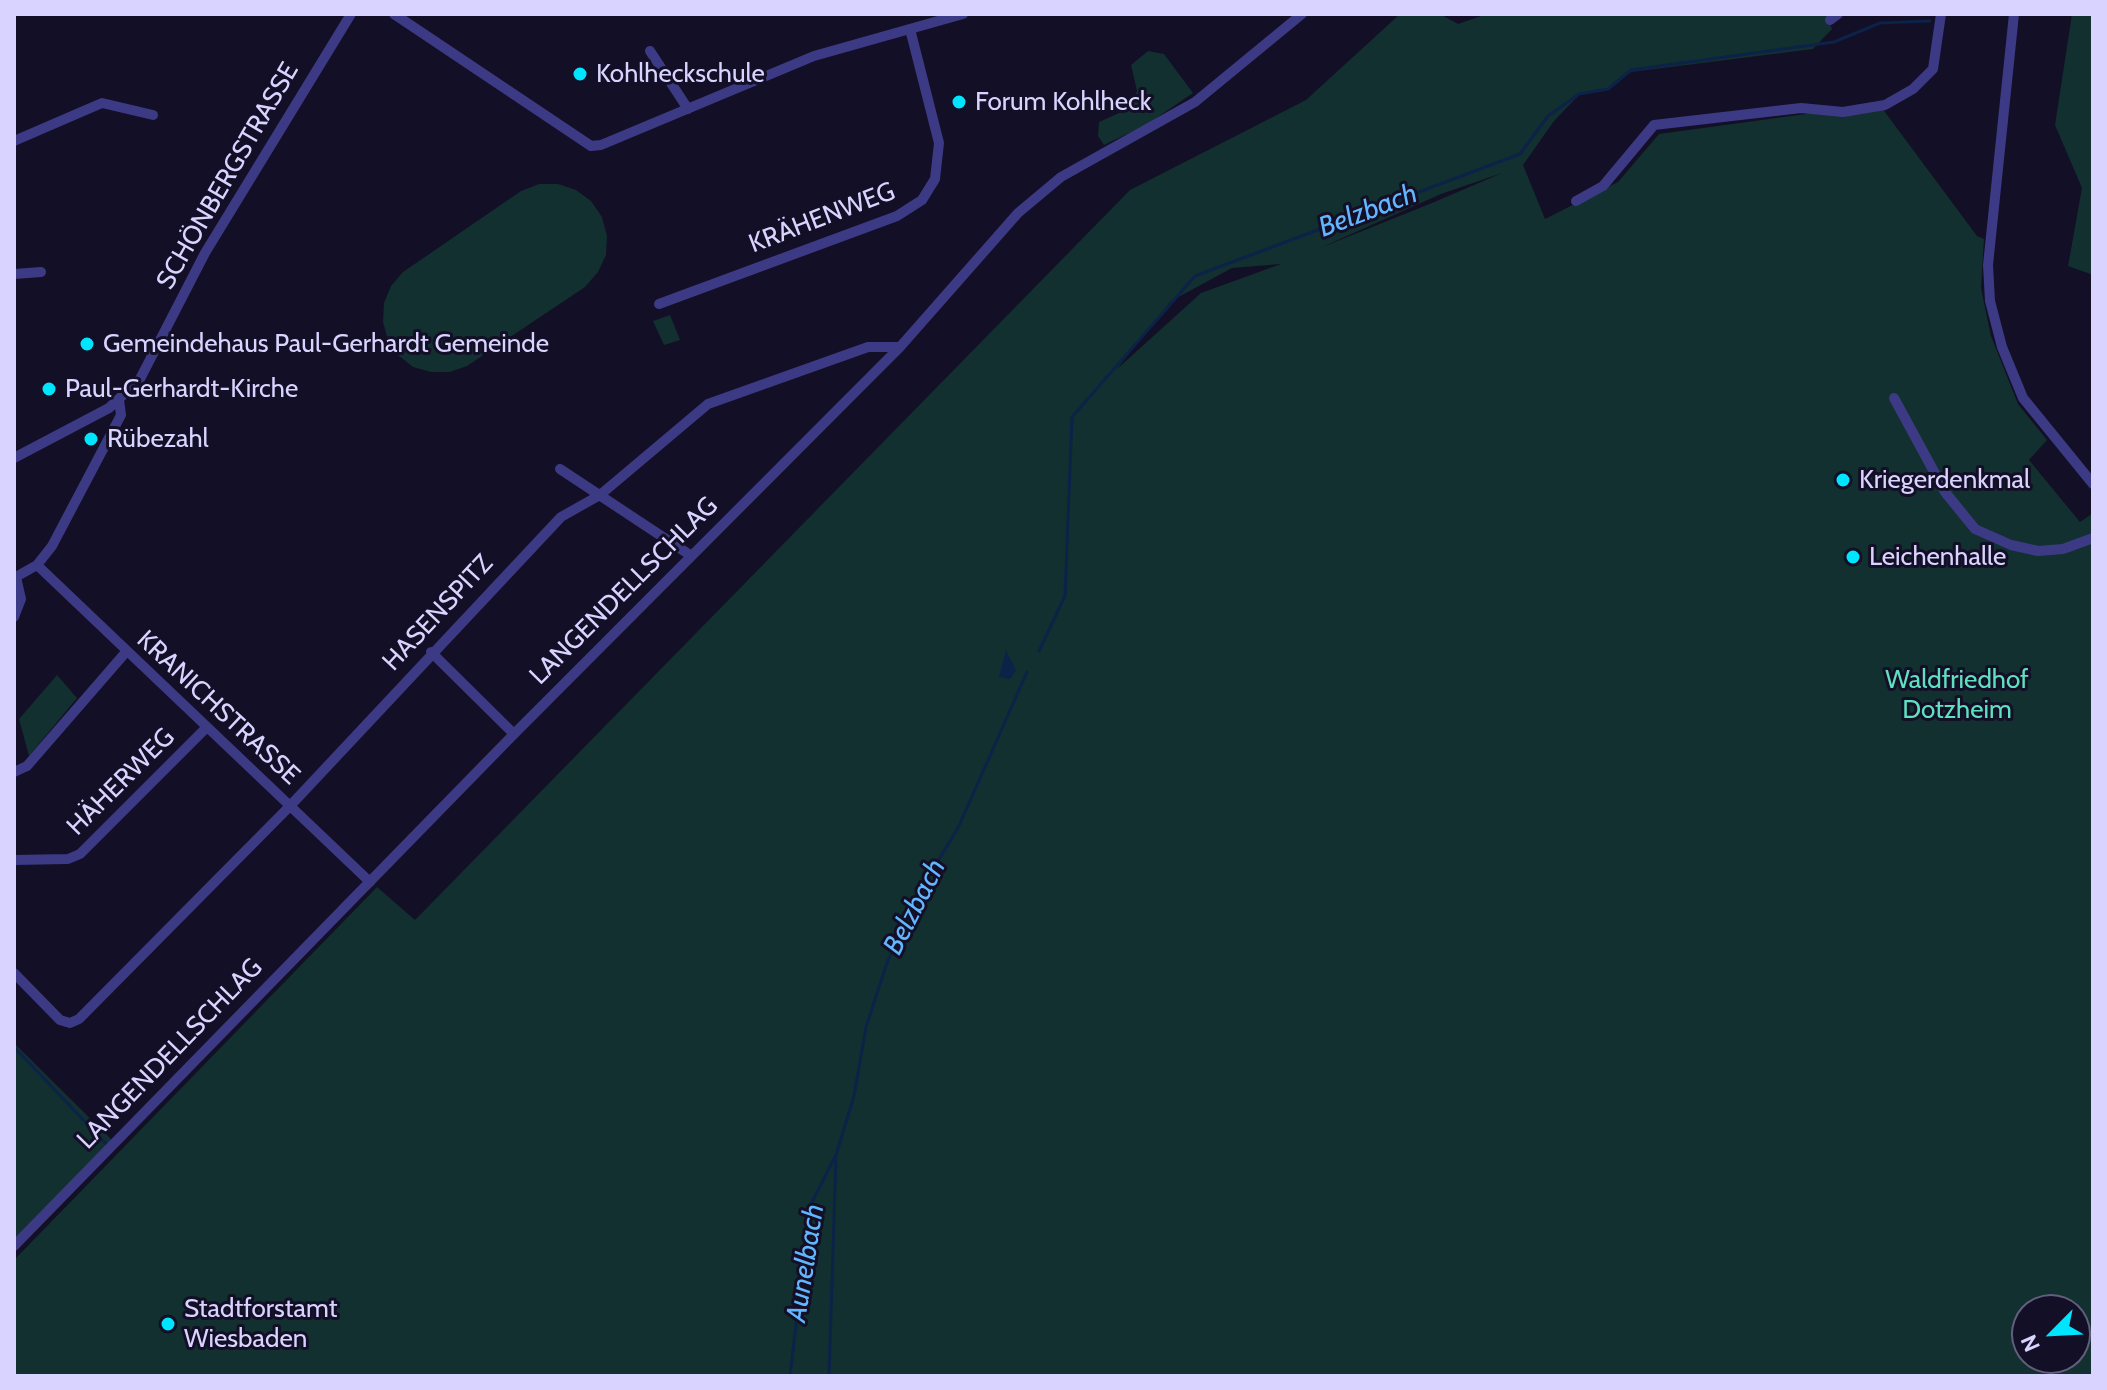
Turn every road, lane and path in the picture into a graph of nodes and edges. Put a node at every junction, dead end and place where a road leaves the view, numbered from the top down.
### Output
1 (351, 14) edge
2 (394, 14) edge
3 (963, 14) edge
4 (1302, 14) edge
5 (1941, 14) edge
6 (2014, 14) edge
7 (910, 29) junction
8 (650, 51) dead end
9 (688, 109) junction
10 (153, 115) dead end
11 (14, 141) edge
12 (1576, 201) dead end
13 (41, 272) dead end
14 (14, 274) edge
15 (659, 304) dead end
16 (900, 347) junction
17 (1894, 398) dead end
18 (119, 400) junction
19 (14, 458) edge
20 (560, 469) dead end
21 (2093, 484) edge
22 (600, 495) junction
23 (2093, 538) edge
24 (690, 555) junction
25 (37, 565) junction
26 (15, 577) edge
27 (14, 617) edge
28 (126, 652) junction
29 (431, 652) junction
30 (206, 728) junction
31 (514, 734) junction
32 (14, 772) edge
33 (290, 806) junction
34 (14, 860) edge
35 (370, 882) junction
36 (14, 973) edge
37 (14, 1246) edge

1 - 18 street, SCHÖNBERGSTRASSE
2 - 9 street
3 - 7 street
4 - 16 street, LANGENDELLSCHLAG
5 - 12 street
6 - 21 street
7 - 9 street
7 - 15 street, KRÄHENWEG
8 - 9 street
10 - 11 street
13 - 14 street
16 - 22 street, HASENSPITZ
16 - 24 street, LANGENDELLSCHLAG
17 - 23 street
18 - 19 street
18 - 25 street
20 - 22 street
22 - 24 street
22 - 29 street, HASENSPITZ
24 - 31 street, LANGENDELLSCHLAG
25 - 26 street
25 - 28 street, KRANICHSTRASSE
26 - 27 street
28 - 30 street, KRANICHSTRASSE
28 - 32 street
29 - 31 street
29 - 33 street, HASENSPITZ
30 - 33 street, KRANICHSTRASSE
30 - 34 street, HÄHERWEG
31 - 35 street, LANGENDELLSCHLAG
33 - 35 street, KRANICHSTRASSE
33 - 36 street, HASENSPITZ
35 - 37 street, LANGENDELLSCHLAG

